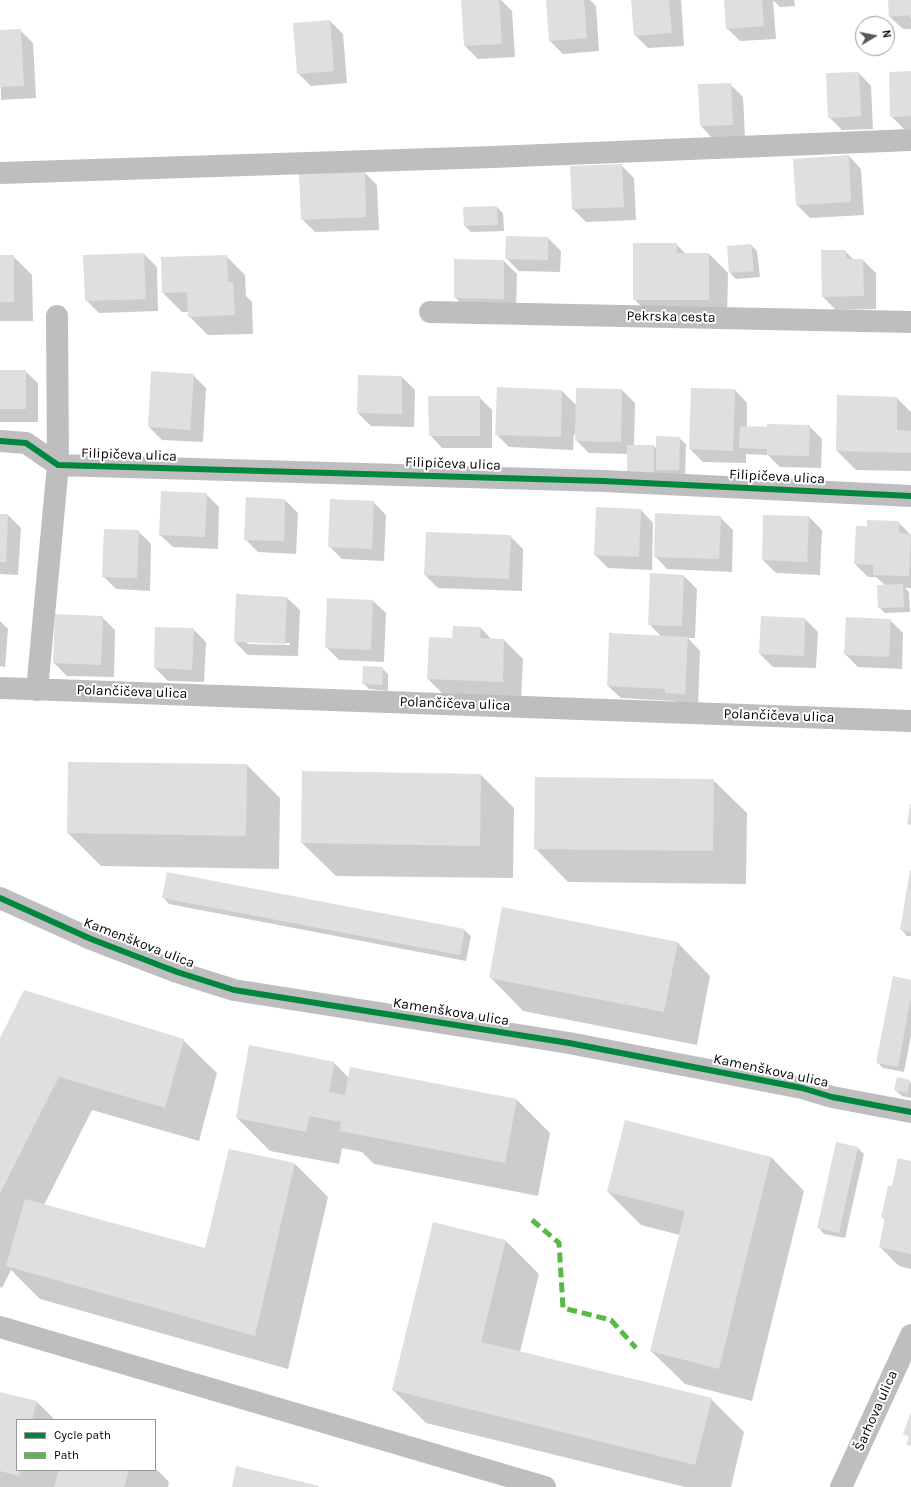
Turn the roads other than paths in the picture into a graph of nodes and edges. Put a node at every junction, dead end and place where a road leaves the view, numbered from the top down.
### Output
1 (911, 140) edge
2 (0, 173) edge
3 (430, 312) dead end
4 (57, 316) dead end
5 (911, 322) edge
6 (0, 442) edge
7 (58, 465) junction
8 (911, 496) edge
9 (0, 688) edge
10 (37, 690) junction
11 (911, 721) edge
12 (0, 898) edge
13 (911, 1112) edge
14 (0, 1327) edge
15 (908, 1347) edge
16 (545, 1487) edge
17 (841, 1487) edge

1 - 2 street
3 - 5 street, Pekrska cesta
4 - 7 street
6 - 7 street
7 - 8 street, Filipičeva ulica
7 - 10 street
9 - 10 street, Polančičeva ulica
10 - 11 street, Polančičeva ulica
12 - 13 street, Kamenškova ulica
14 - 16 street
15 - 17 street, Šarhova ulica

